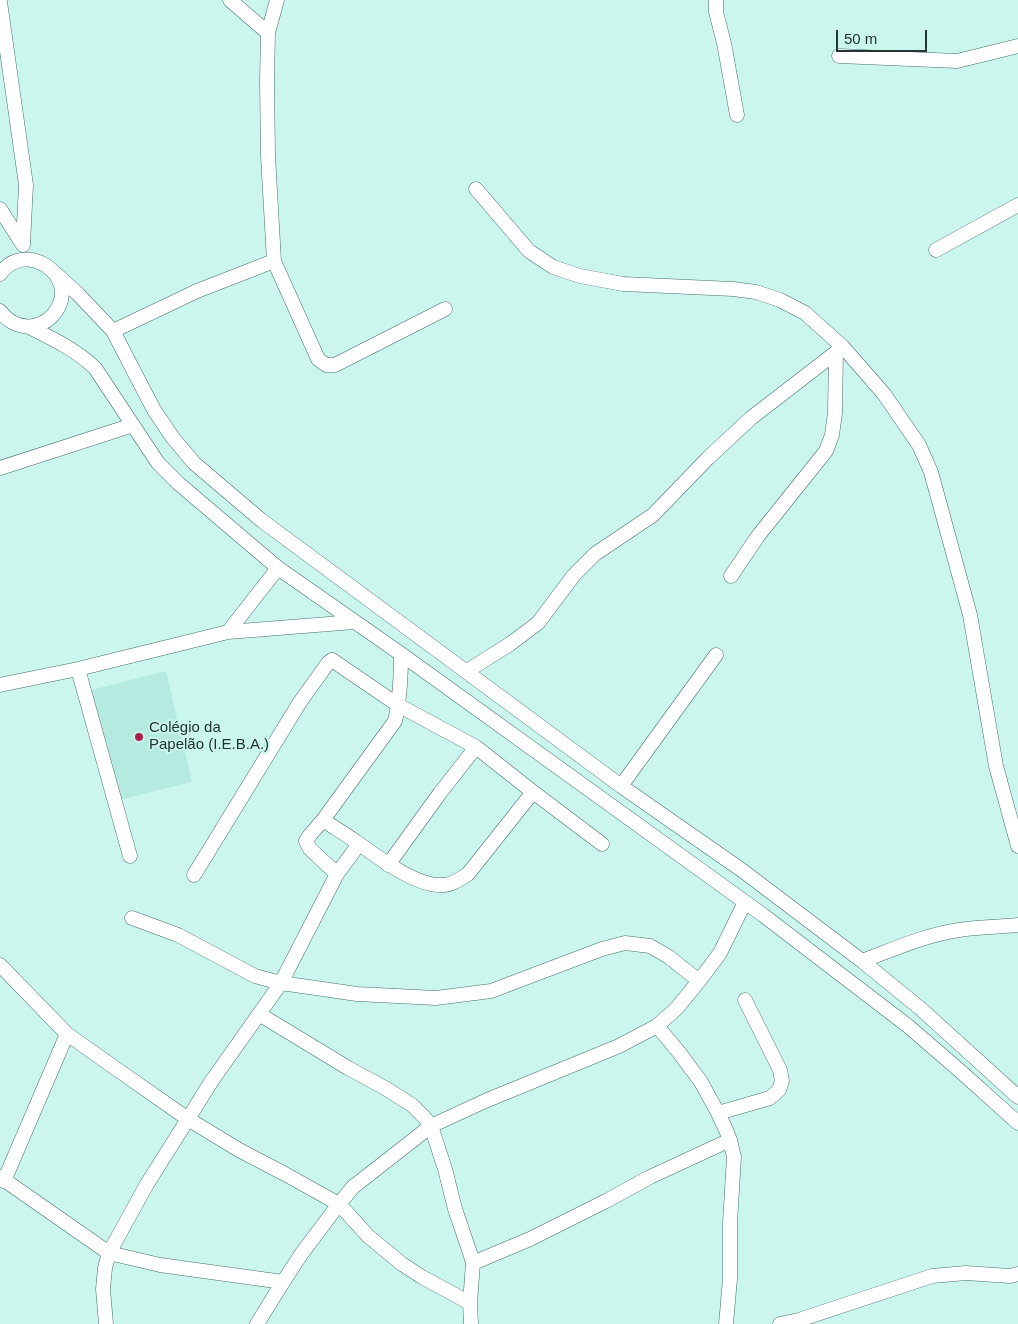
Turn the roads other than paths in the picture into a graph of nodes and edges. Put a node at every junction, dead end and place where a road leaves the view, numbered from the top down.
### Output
1 (230, 0) edge
2 (277, 0) edge
3 (716, 0) edge
4 (0, 2) edge
5 (268, 33) junction
6 (1018, 46) edge
7 (840, 56) dead end
8 (737, 115) dead end
9 (476, 189) dead end
10 (1018, 205) edge
11 (0, 209) edge
12 (23, 244) junction
13 (936, 250) dead end
14 (33, 260) junction
15 (274, 261) junction
16 (0, 274) edge
17 (56, 274) junction
18 (444, 309) dead end
19 (0, 311) edge
20 (29, 326) junction
21 (113, 331) junction
22 (840, 349) junction
23 (133, 425) junction
24 (0, 468) edge
25 (278, 568) junction
26 (731, 576) dead end
27 (354, 622) junction
28 (228, 632) junction
29 (401, 654) junction
30 (716, 655) dead end
31 (78, 669) junction
32 (467, 671) junction
33 (0, 685) edge
34 (398, 705) junction
35 (476, 747) junction
36 (621, 786) junction
37 (533, 792) junction
38 (323, 820) junction
39 (359, 844) junction
40 (602, 844) dead end
41 (1018, 846) edge
42 (130, 856) dead end
43 (388, 865) junction
44 (337, 874) junction
45 (194, 875) dead end
46 (745, 902) junction
47 (132, 918) dead end
48 (1018, 926) edge
49 (862, 961) junction
50 (0, 965) edge
51 (699, 981) junction
52 (281, 983) junction
53 (745, 1000) dead end
54 (259, 1014) junction
55 (658, 1026) junction
56 (67, 1034) junction
57 (1018, 1098) edge
58 (718, 1112) junction
59 (188, 1118) junction
60 (1018, 1123) edge
61 (431, 1126) junction
62 (730, 1140) junction
63 (2, 1179) edge
64 (339, 1204) junction
65 (109, 1253) junction
66 (472, 1263) junction
67 (1018, 1274) edge
68 (283, 1282) junction
69 (470, 1303) junction
70 (106, 1324) edge
71 (257, 1324) edge
72 (471, 1324) edge
73 (726, 1324) edge
74 (780, 1324) edge

1 - 5 street
2 - 5 street
3 - 8 street
4 - 12 street
5 - 15 street
6 - 7 street
9 - 22 street
10 - 13 street
11 - 12 street
12 - 14 street
14 - 16 street
14 - 17 street
15 - 18 street
15 - 21 street
17 - 20 street
17 - 21 street
19 - 20 street
20 - 23 street
21 - 32 street
22 - 26 street
22 - 32 street
22 - 41 street
23 - 24 street
23 - 25 street
25 - 27 street
25 - 28 street
27 - 28 street
27 - 29 street
28 - 31 street
29 - 34 street
29 - 46 street
30 - 36 street
31 - 33 street
31 - 42 street
32 - 36 street
34 - 35 street
34 - 38 street
34 - 45 street
35 - 37 street
35 - 43 street
36 - 49 street
37 - 40 street
37 - 43 street
38 - 39 street
38 - 44 street
39 - 43 street
39 - 44 street
44 - 52 street
46 - 51 street
46 - 60 street
47 - 52 street
48 - 49 street
49 - 57 street
50 - 56 street
51 - 52 street
51 - 55 street
52 - 54 street
53 - 58 street
54 - 59 street
54 - 61 street
55 - 58 street
55 - 61 street
56 - 59 street
56 - 63 street
58 - 62 street
59 - 64 street
59 - 65 street
61 - 64 street
61 - 66 street
62 - 66 street
62 - 73 street
63 - 65 street
64 - 68 street
64 - 69 street
65 - 68 street
65 - 70 street
66 - 69 street
67 - 74 street
68 - 71 street
69 - 72 street

